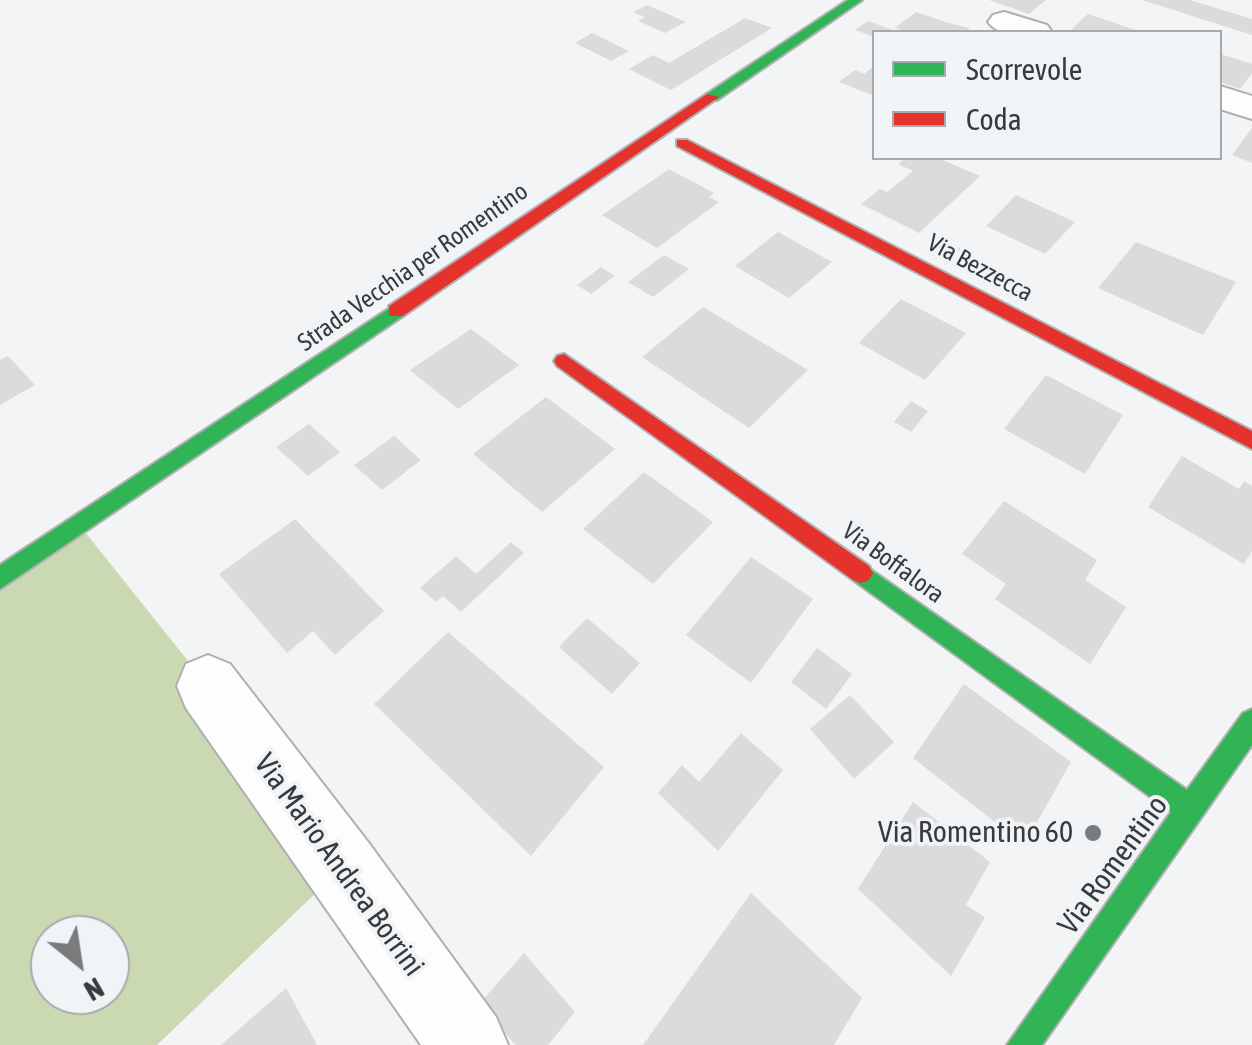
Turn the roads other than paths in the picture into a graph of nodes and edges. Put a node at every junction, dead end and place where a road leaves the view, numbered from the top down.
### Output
1 (856, 0) edge
2 (1004, 22) dead end
3 (1030, 30) edge
4 (1222, 98) edge
5 (1252, 108) edge
6 (682, 143) dead end
7 (564, 361) dead end
8 (1252, 441) edge
9 (0, 578) edge
10 (208, 686) dead end
11 (1252, 722) edge
12 (1191, 809) junction
13 (468, 1045) edge
14 (1023, 1045) edge

1 - 9 street, Strada Vecchia per Romentino
2 - 3 street
4 - 5 street
6 - 8 street, Via Bezzecca
7 - 12 street, Via Boffalora
10 - 13 street, Via Mario Andrea Borrini
11 - 12 street, Via Romentino
12 - 14 street, Via Romentino

